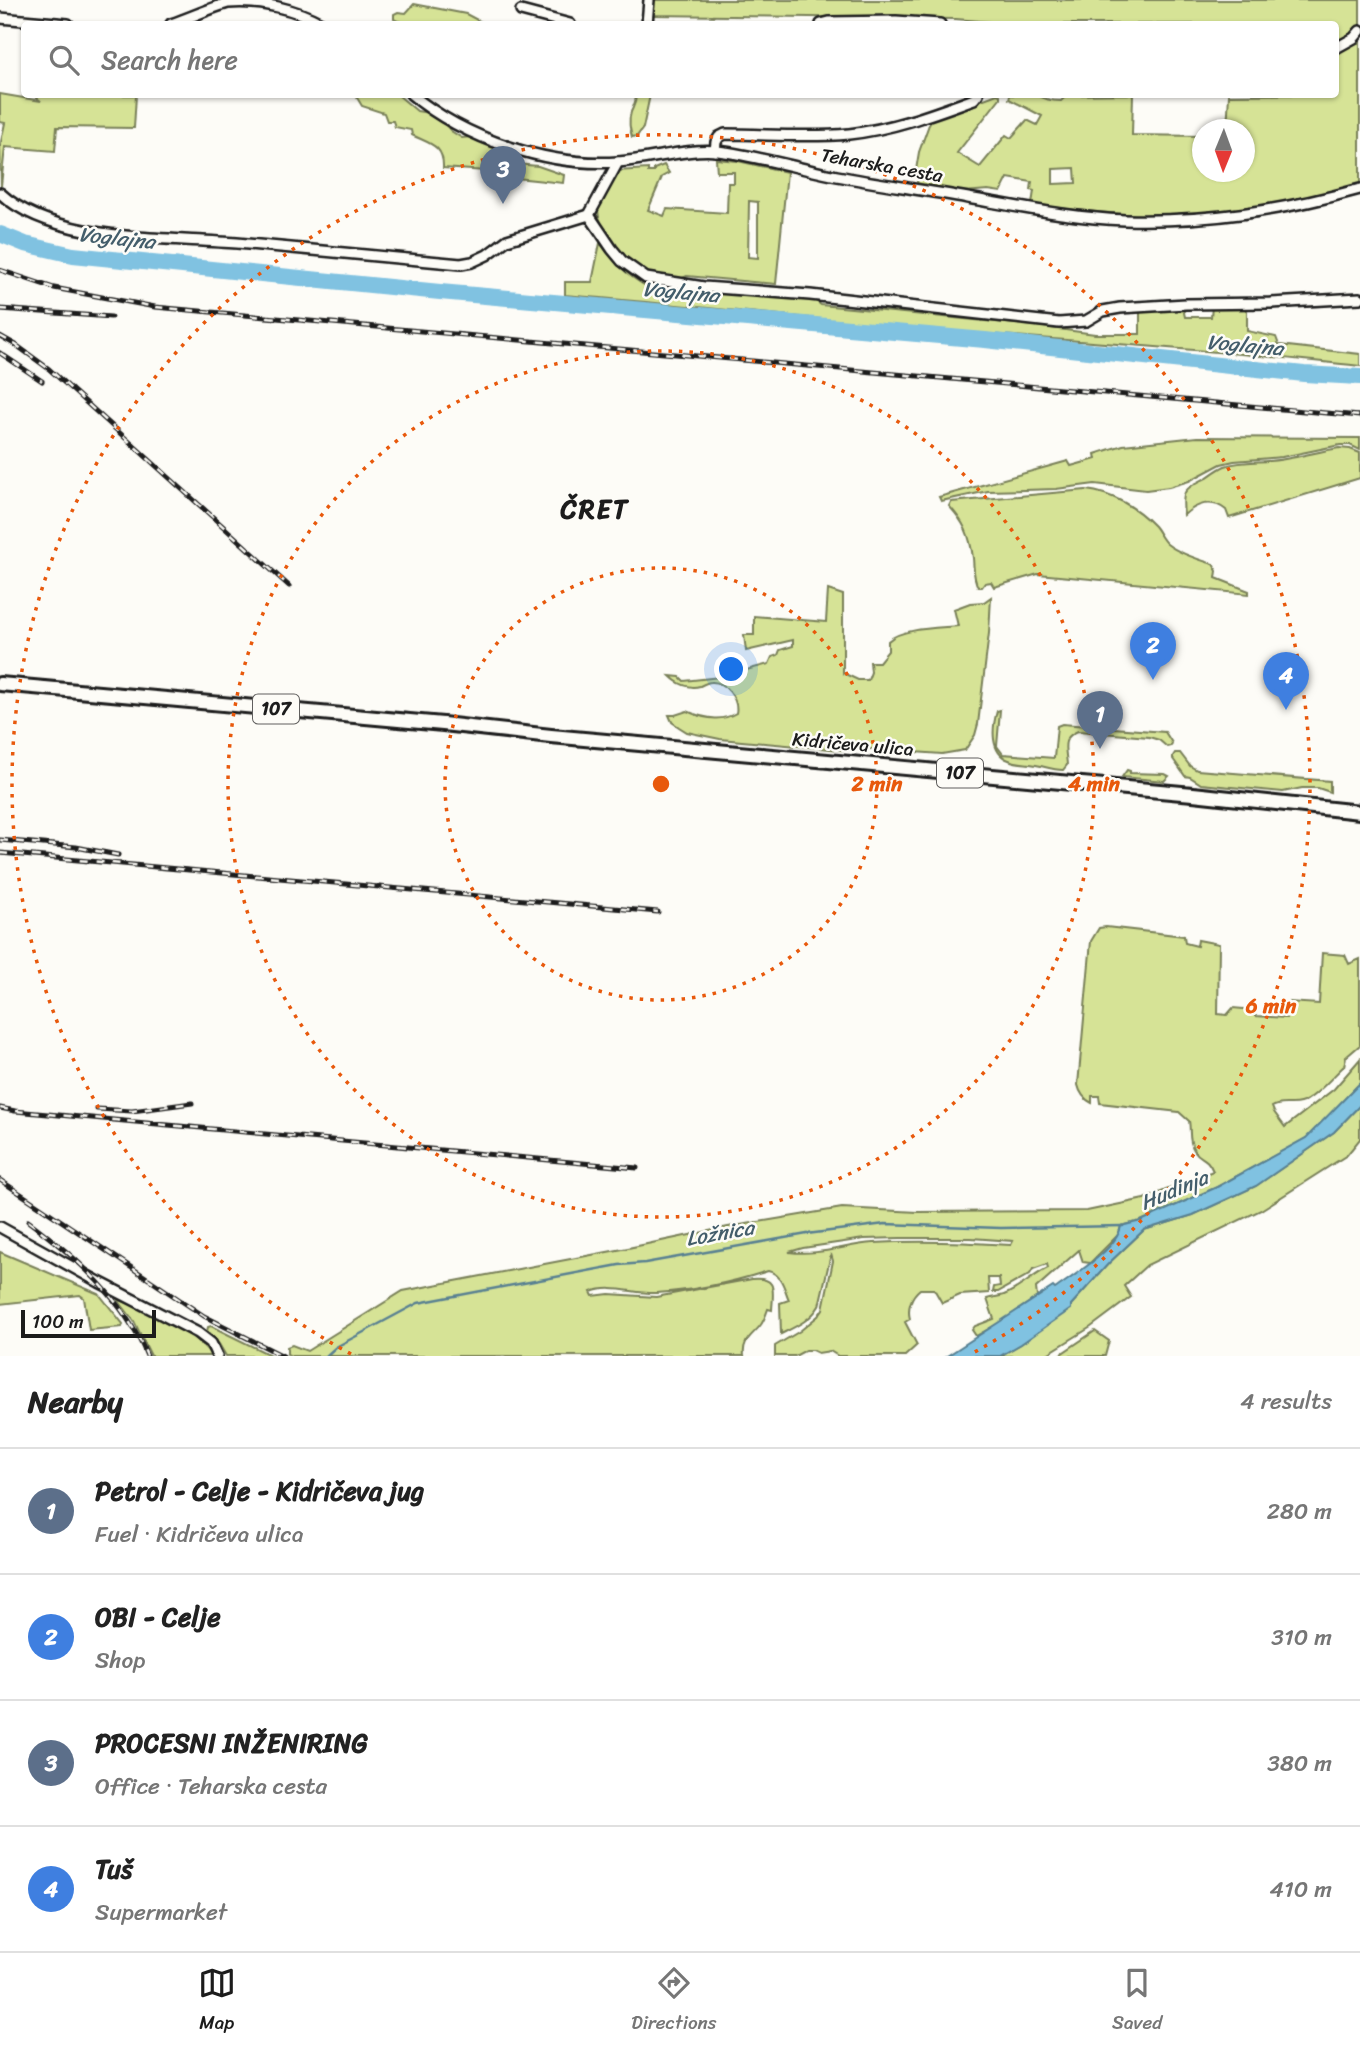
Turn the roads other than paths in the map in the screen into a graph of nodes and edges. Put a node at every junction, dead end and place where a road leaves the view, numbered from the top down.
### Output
1 (649, 0) edge
2 (230, 1) edge
3 (270, 2) edge
4 (521, 11) dead end
5 (0, 18) edge
6 (34, 21) edge
7 (178, 21) edge
8 (317, 21) edge
9 (559, 21) edge
10 (647, 21) edge
11 (1360, 31) edge
12 (1339, 46) edge
13 (416, 98) edge
14 (975, 98) edge
15 (715, 151) junction
16 (618, 162) junction
17 (1360, 189) edge
18 (0, 193) edge
19 (589, 215) junction
20 (1360, 298) edge
21 (0, 684) edge
22 (1360, 812) edge
23 (0, 1227) edge
24 (217, 1356) edge

1 - 10 street
2 - 3 street
2 - 7 street
3 - 8 street
4 - 9 street
5 - 6 street
11 - 12 street
13 - 16 street, Teharska cesta
14 - 15 street
15 - 16 street, Teharska cesta
15 - 17 street, Teharska cesta
16 - 19 street
18 - 19 street
19 - 20 street
21 - 22 main road, Kidričeva ulica / 107
23 - 24 street

